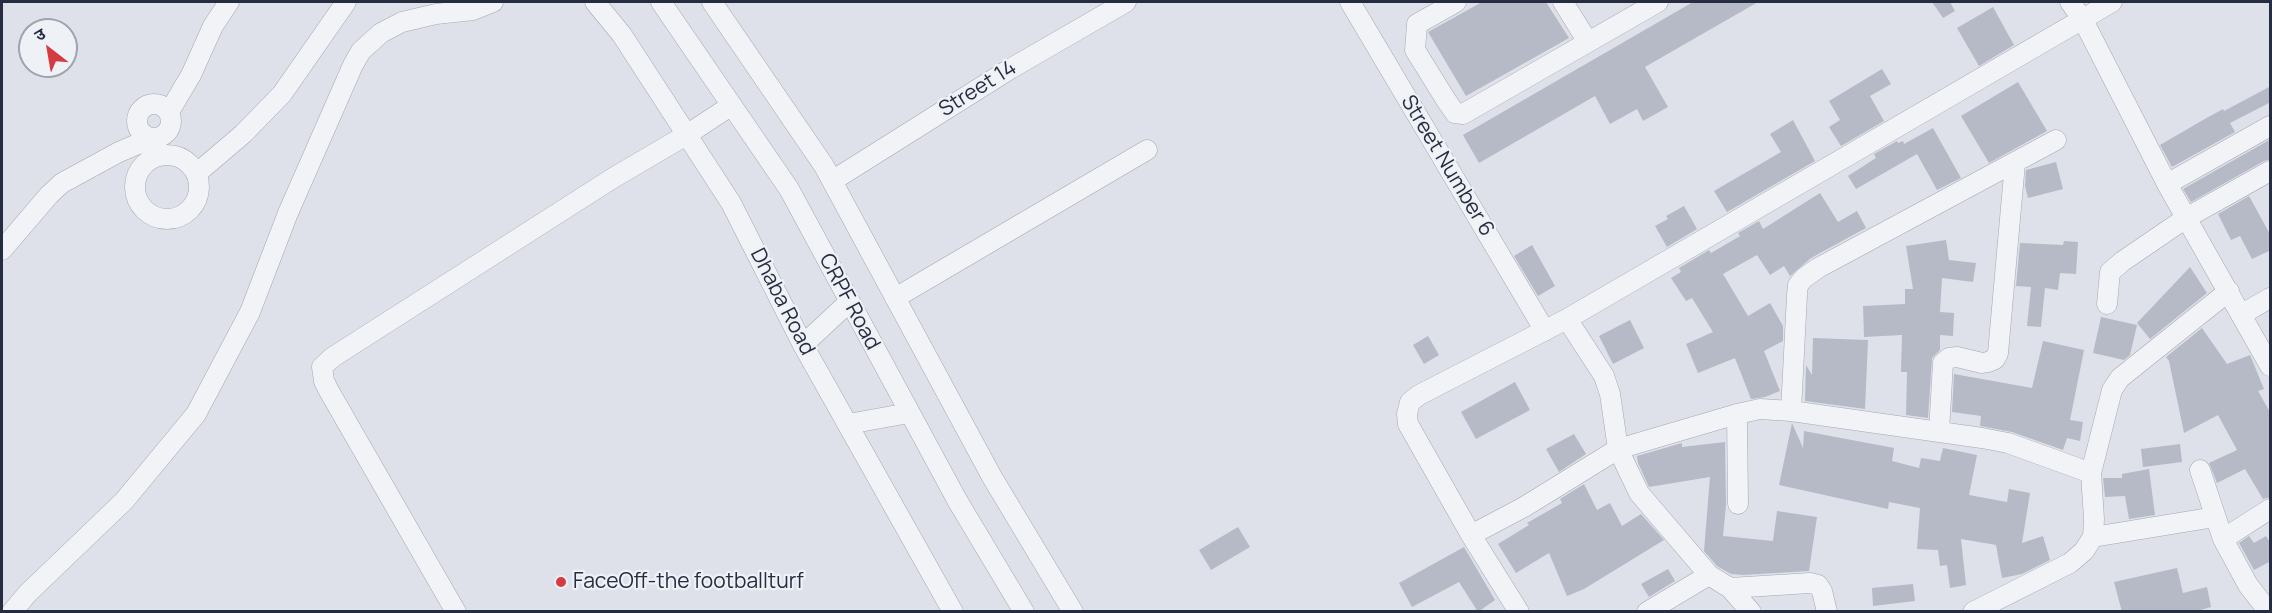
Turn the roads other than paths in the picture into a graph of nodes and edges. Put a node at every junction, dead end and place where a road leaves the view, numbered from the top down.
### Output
1 (229, 2) edge
2 (346, 2) edge
3 (493, 2) edge
4 (595, 2) edge
5 (661, 2) edge
6 (712, 2) edge
7 (1126, 2) edge
8 (1350, 2) edge
9 (1456, 2) edge
10 (1563, 2) edge
11 (1658, 2) edge
12 (2070, 2) edge
13 (2112, 2) edge
14 (2083, 20) junction
15 (1588, 42) junction
16 (732, 105) junction
17 (169, 111) junction
18 (2271, 126) edge
19 (688, 134) junction
20 (152, 138) junction
21 (2056, 140) dead end
22 (1147, 150) dead end
23 (2015, 163) junction
24 (2271, 171) edge
25 (196, 174) dead end
26 (832, 180) junction
27 (2167, 184) junction
28 (2186, 218) junction
29 (2, 250) edge
30 (2229, 291) junction
31 (895, 297) junction
32 (2271, 298) edge
33 (849, 302) junction
34 (2107, 304) dead end
35 (2242, 314) junction
36 (1567, 319) junction
37 (1545, 331) junction
38 (803, 345) junction
39 (2271, 366) edge
40 (1791, 411) junction
41 (909, 413) junction
42 (1737, 414) junction
43 (848, 424) junction
44 (1940, 431) junction
45 (1618, 449) junction
46 (2200, 470) dead end
47 (2091, 472) junction
48 (1737, 504) dead end
49 (2271, 509) edge
50 (2215, 517) junction
51 (1471, 535) junction
52 (2093, 537) junction
53 (2223, 539) junction
54 (1709, 575) junction
55 (1730, 588) junction
56 (12, 612) edge
57 (456, 612) edge
58 (953, 612) edge
59 (1024, 612) edge
60 (1073, 612) edge
61 (1519, 612) edge
62 (1647, 612) edge
63 (1751, 612) edge
64 (1827, 612) edge
65 (1973, 612) edge
66 (2269, 612) edge

1 - 17 street
2 - 25 street
3 - 56 street
4 - 19 street, Dhaba Road
5 - 16 street, CRPF Road
6 - 26 street
7 - 26 street, Street 14
8 - 37 street, Street Number 6
9 - 15 street
10 - 15 street
11 - 15 street
12 - 14 street
13 - 14 street
14 - 27 street
14 - 36 street
16 - 19 street
16 - 33 street, CRPF Road
17 - 20 street
17 - 20 street
18 - 27 street
19 - 38 street, Dhaba Road
19 - 57 street
20 - 29 street
21 - 23 street
22 - 31 street
23 - 40 street
23 - 44 street
24 - 28 street
26 - 31 street
27 - 28 street
28 - 30 street
28 - 34 street
30 - 35 street
30 - 47 street
31 - 60 street
32 - 35 street
33 - 38 street
33 - 41 street, CRPF Road
35 - 39 street
36 - 37 street
36 - 45 street
37 - 51 street
38 - 43 street, Dhaba Road
40 - 42 street
40 - 44 street
41 - 43 street
41 - 59 street, CRPF Road
42 - 45 street
42 - 48 street
43 - 58 street, Dhaba Road
44 - 47 street
45 - 51 street
45 - 54 street
46 - 50 street
47 - 52 street
49 - 53 street
50 - 52 street
50 - 53 street
51 - 61 street
52 - 65 street
53 - 66 street
54 - 55 street
54 - 62 street
55 - 63 street
55 - 64 street

